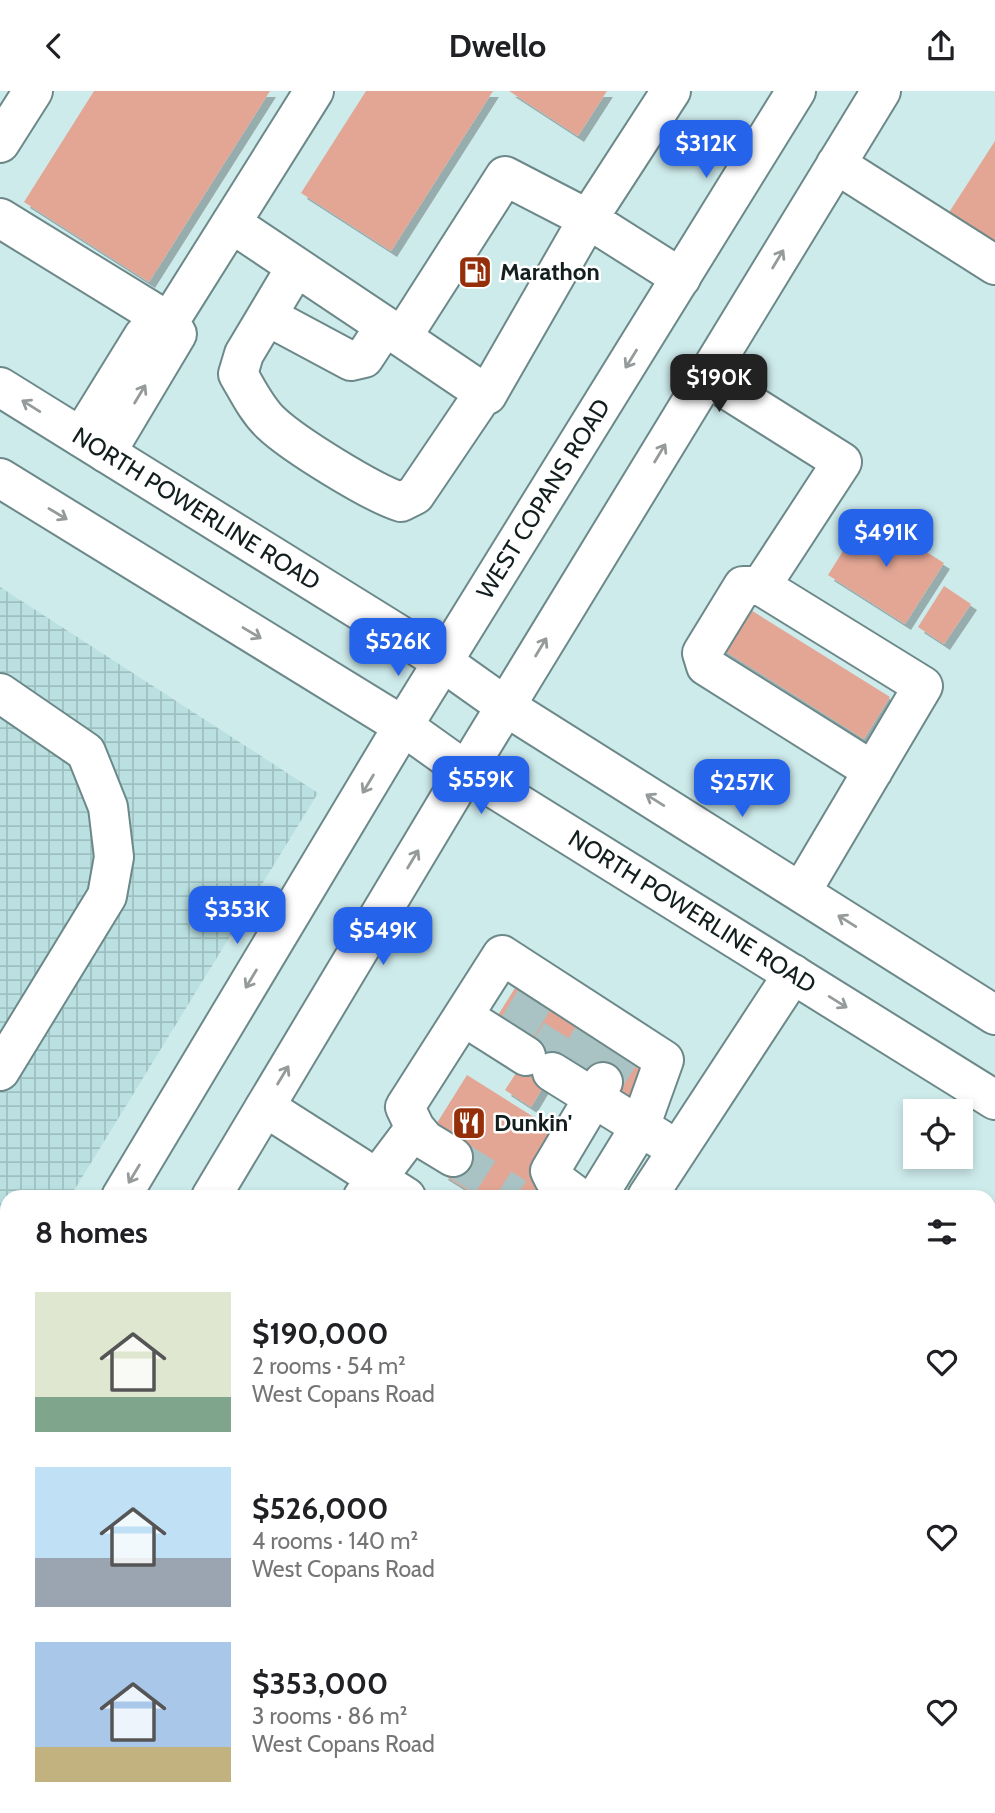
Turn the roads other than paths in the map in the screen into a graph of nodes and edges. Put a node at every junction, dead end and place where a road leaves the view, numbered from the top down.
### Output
1 (33, 91) edge
2 (314, 91) edge
3 (671, 91) edge
4 (796, 91) edge
5 (881, 91) edge
6 (0, 143) edge
7 (836, 164) junction
8 (0, 218) edge
9 (587, 219) junction
10 (231, 223) junction
11 (995, 265) edge
12 (296, 267) junction
13 (681, 278) junction
14 (267, 316) junction
15 (169, 321) junction
16 (393, 332) junction
17 (706, 377) junction
18 (0, 387) edge
19 (484, 393) junction
20 (93, 445) junction
21 (0, 478) edge
22 (761, 586) junction
23 (443, 662) junction
24 (0, 693) edge
25 (505, 705) junction
26 (404, 726) junction
27 (466, 771) junction
28 (873, 771) junction
29 (801, 892) junction
30 (793, 974) junction
31 (995, 1015) edge
32 (463, 1016) junction
33 (569, 1043) junction
34 (0, 1071) edge
35 (995, 1100) edge
36 (265, 1107) junction
37 (640, 1127) junction
38 (415, 1128) junction
39 (677, 1149) junction
40 (453, 1157) tunnel mouth
41 (125, 1190) edge
42 (215, 1190) edge
43 (382, 1190) edge
44 (569, 1190) edge
45 (601, 1190) edge
46 (651, 1190) edge

1 - 6 main road
2 - 10 main road
3 - 9 main road
4 - 13 main road, WEST COPANS ROAD
5 - 7 main road
7 - 11 main road
17 -> 7 main road
8 - 15 main road
9 - 13 main road
9 - 16 main road
9 - 19 main road
10 - 12 main road
10 - 15 main road
12 - 14 main road
12 - 16 main road
13 -> 23 main road, WEST COPANS ROAD
14 - 16 main road
14 - 19 main road
15 - 20 main road
16 - 19 main road
17 - 22 main road
25 -> 17 main road
20 -> 18 main road, NORTH POWERLINE ROAD
20 - 23 main road, NORTH POWERLINE ROAD
21 -> 26 main road, NORTH POWERLINE ROAD
22 - 28 main road
22 - 28 main road
23 - 25 main road, NORTH POWERLINE ROAD
23 - 26 main road, WEST COPANS ROAD
24 - 34 main road
25 - 27 main road
29 -> 25 main road, NORTH POWERLINE ROAD
26 - 27 main road, NORTH POWERLINE ROAD
26 -> 41 main road, WEST COPANS ROAD
27 - 30 main road, NORTH POWERLINE ROAD
36 -> 27 main road
28 - 29 main road
31 -> 29 main road, NORTH POWERLINE ROAD
30 -> 35 main road, NORTH POWERLINE ROAD
30 - 39 main road
32 - 33 main road
32 - 33 main road
32 - 38 main road
33 - 37 main road
33 - 37 main road
33 - 44 main road
36 - 42 main road
36 - 43 main road
37 - 39 main road
37 - 45 main road
38 - 40 main road
38 - 43 main road
39 - 46 main road

